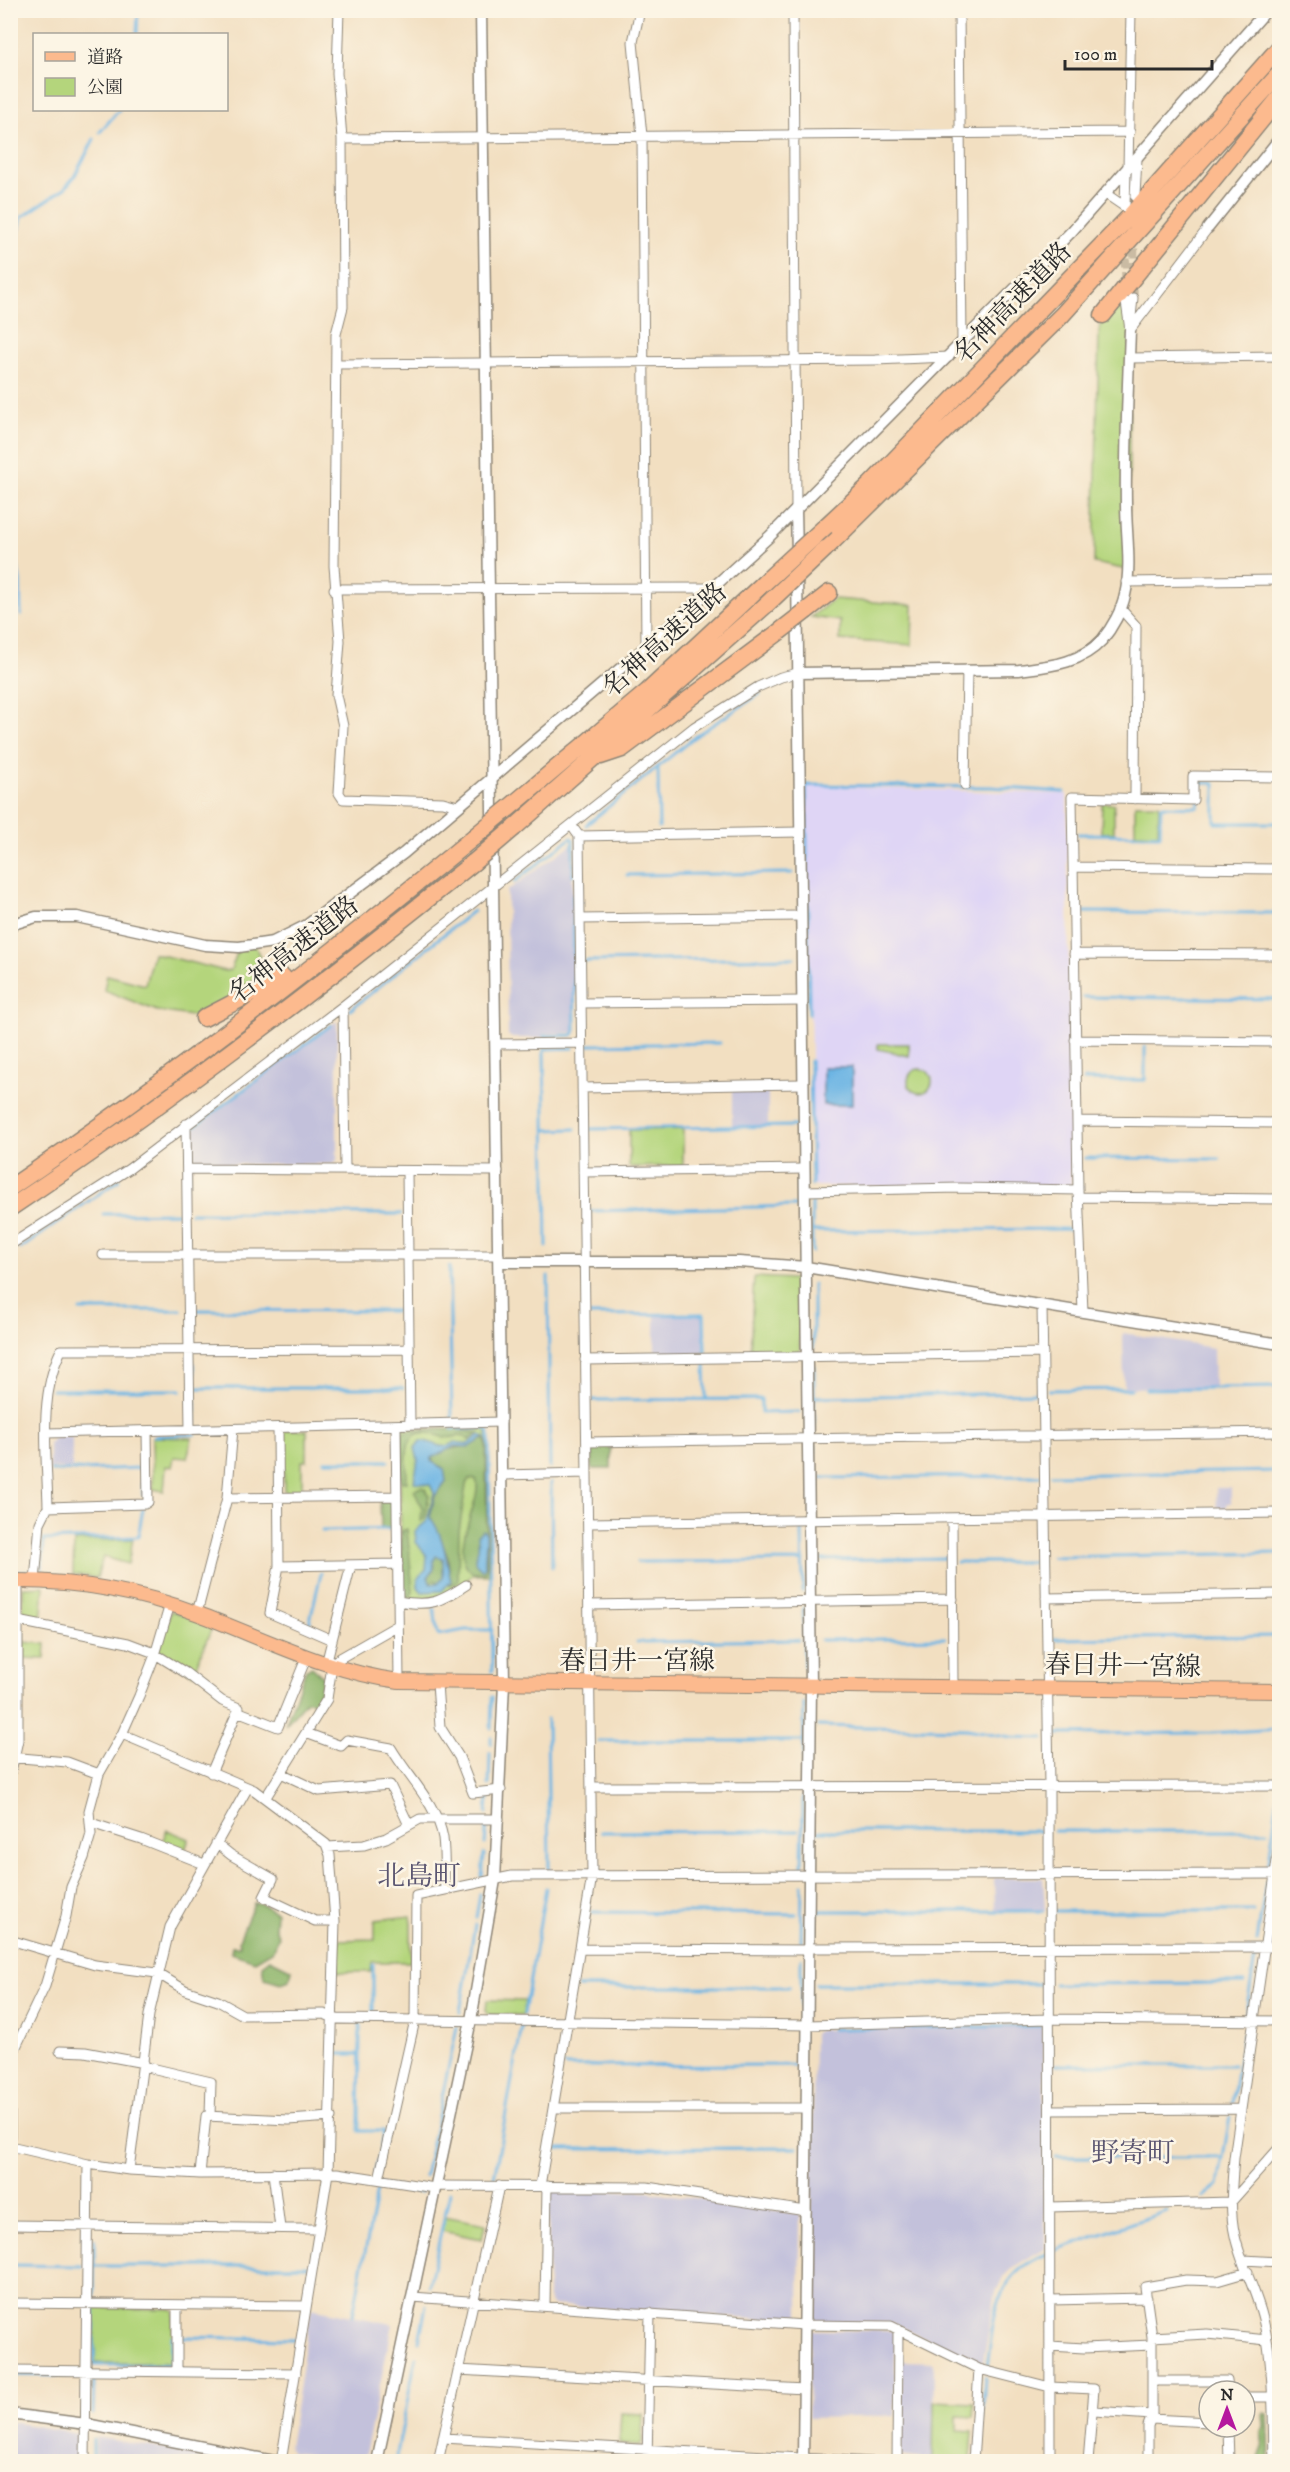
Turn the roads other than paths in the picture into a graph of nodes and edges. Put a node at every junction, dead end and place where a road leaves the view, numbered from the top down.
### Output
1 (339, 10) edge
2 (481, 10) edge
3 (640, 10) edge
4 (793, 10) edge
5 (959, 10) edge
6 (1131, 10) edge
7 (1267, 10) edge
8 (1280, 47) edge
9 (1280, 73) edge
10 (1280, 97) edge
11 (1130, 132) junction
12 (794, 134) junction
13 (960, 134) junction
14 (642, 136) junction
15 (483, 137) junction
16 (1280, 138) edge
17 (342, 140) junction
18 (1137, 159) junction
19 (1127, 170) junction
20 (1106, 194) junction
21 (1135, 196) dead end
22 (1208, 228) joint
23 (1130, 300) tunnel mouth
24 (1103, 315) dead end
25 (1129, 327) junction
26 (962, 344) junction
27 (1280, 356) edge
28 (949, 357) junction
29 (1129, 358) junction
30 (795, 361) junction
31 (486, 362) junction
32 (644, 362) junction
33 (336, 364) junction
34 (796, 510) junction
35 (1280, 580) edge
36 (1126, 582) junction
37 (646, 587) junction
38 (490, 588) junction
39 (713, 588) junction
40 (334, 589) junction
41 (829, 593) dead end
42 (1120, 608) junction
43 (646, 647) junction
44 (966, 670) junction
45 (798, 673) junction
46 (591, 760) junction
47 (493, 777) junction
48 (1280, 777) edge
49 (964, 785) dead end
50 (1135, 799) junction
51 (459, 806) junction
52 (571, 825) junction
53 (800, 832) junction
54 (579, 836) junction
55 (1073, 867) junction
56 (1280, 869) edge
57 (495, 886) junction
58 (801, 916) junction
59 (580, 919) junction
60 (10, 925) edge
61 (357, 933) junction
62 (1074, 954) junction
63 (1280, 956) edge
64 (802, 1001) junction
65 (581, 1003) junction
66 (343, 1006) junction
67 (204, 1018) dead end
68 (1075, 1040) junction
69 (1280, 1042) edge
70 (582, 1043) junction
71 (497, 1044) junction
72 (803, 1084) junction
73 (582, 1088) junction
74 (1077, 1121) junction
75 (1280, 1123) edge
76 (186, 1124) junction
77 (187, 1169) junction
78 (804, 1169) junction
79 (345, 1170) junction
80 (407, 1171) junction
81 (498, 1171) junction
82 (583, 1172) junction
83 (16, 1184) edge
84 (805, 1191) junction
85 (1078, 1194) junction
86 (1280, 1199) edge
87 (16, 1204) edge
88 (10, 1245) edge
89 (103, 1254) dead end
90 (188, 1254) junction
91 (408, 1254) junction
92 (499, 1258) junction
93 (584, 1262) junction
94 (806, 1267) junction
95 (1042, 1305) junction
96 (1083, 1312) junction
97 (1280, 1344) edge
98 (409, 1349) junction
99 (189, 1350) junction
100 (1043, 1353) junction
101 (807, 1357) junction
102 (585, 1360) junction
103 (501, 1422) junction
104 (410, 1424) junction
105 (396, 1425) junction
106 (278, 1428) junction
107 (233, 1429) junction
108 (190, 1430) junction
109 (147, 1431) junction
110 (1280, 1432) edge
111 (46, 1433) junction
112 (1044, 1435) junction
113 (808, 1439) junction
114 (586, 1442) junction
115 (587, 1473) junction
116 (502, 1475) junction
117 (397, 1496) junction
118 (279, 1497) junction
119 (227, 1498) junction
120 (48, 1507) junction
121 (1280, 1513) edge
122 (1045, 1517) junction
123 (952, 1518) junction
124 (809, 1520) junction
125 (588, 1524) junction
126 (398, 1564) junction
127 (351, 1565) junction
128 (279, 1566) junction
129 (14, 1581) edge
130 (35, 1581) junction
131 (466, 1585) dead end
132 (1280, 1594) edge
133 (1046, 1598) junction
134 (953, 1599) junction
135 (398, 1601) junction
136 (810, 1602) junction
137 (170, 1604) junction
138 (589, 1605) junction
139 (197, 1613) junction
140 (18, 1621) junction
141 (398, 1625) junction
142 (332, 1641) junction
143 (155, 1655) junction
144 (307, 1656) junction
145 (329, 1665) junction
146 (14, 1672) edge
147 (399, 1681) junction
148 (437, 1683) junction
149 (504, 1683) junction
150 (590, 1684) junction
151 (811, 1685) junction
152 (953, 1687) junction
153 (1048, 1688) junction
154 (1280, 1691) edge
155 (237, 1711) junction
156 (306, 1733) junction
157 (122, 1734) junction
158 (13, 1757) edge
159 (211, 1773) junction
160 (281, 1773) junction
161 (99, 1774) junction
162 (10, 1776) edge
163 (1280, 1786) edge
164 (592, 1787) junction
165 (1049, 1787) junction
166 (809, 1788) junction
167 (247, 1789) junction
168 (501, 1790) junction
169 (266, 1797) junction
170 (435, 1818) junction
171 (499, 1819) junction
172 (92, 1823) junction
173 (408, 1824) junction
174 (1280, 1840) edge
175 (216, 1843) junction
176 (327, 1847) junction
177 (204, 1864) junction
178 (1049, 1874) junction
179 (1277, 1874) edge
180 (592, 1876) junction
181 (809, 1876) junction
182 (495, 1880) junction
183 (445, 1890) junction
184 (334, 1921) junction
185 (10, 1940) edge
186 (1263, 1947) junction
187 (1280, 1947) edge
188 (1050, 1948) junction
189 (580, 1949) junction
190 (809, 1949) junction
191 (56, 1953) junction
192 (157, 1973) junction
193 (331, 2016) junction
194 (1050, 2019) junction
195 (416, 2020) junction
196 (471, 2020) junction
197 (1252, 2021) junction
198 (1280, 2021) edge
199 (568, 2022) junction
200 (808, 2025) junction
201 (10, 2035) edge
202 (21, 2035) junction
203 (60, 2051) dead end
204 (143, 2065) junction
205 (10, 2070) edge
206 (10, 2080) edge
207 (554, 2108) junction
208 (807, 2108) junction
209 (1241, 2109) junction
210 (1050, 2110) junction
211 (210, 2116) junction
212 (331, 2118) junction
213 (10, 2137) edge
214 (10, 2146) edge
215 (1280, 2147) edge
216 (88, 2164) junction
217 (129, 2170) junction
218 (273, 2173) junction
219 (328, 2173) junction
220 (200, 2174) junction
221 (380, 2179) junction
222 (499, 2186) junction
223 (543, 2186) junction
224 (436, 2187) junction
225 (1231, 2202) junction
226 (1050, 2207) junction
227 (806, 2211) junction
228 (10, 2225) edge
229 (87, 2226) junction
230 (280, 2228) junction
231 (319, 2229) junction
232 (1244, 2260) junction
233 (1280, 2262) edge
234 (1248, 2272) junction
235 (412, 2297) junction
236 (1147, 2298) junction
237 (474, 2300) junction
238 (1050, 2300) junction
239 (10, 2303) edge
240 (86, 2304) junction
241 (177, 2305) junction
242 (545, 2305) junction
243 (306, 2306) junction
244 (650, 2313) junction
245 (804, 2325) junction
246 (898, 2329) junction
247 (1267, 2340) junction
248 (1152, 2341) junction
249 (1050, 2346) junction
250 (980, 2369) junction
251 (10, 2370) edge
252 (458, 2370) junction
253 (86, 2371) junction
254 (177, 2372) junction
255 (296, 2373) junction
256 (1275, 2373) edge
257 (1152, 2381) junction
258 (1197, 2381) edge
259 (648, 2382) junction
260 (1050, 2387) junction
261 (804, 2389) junction
262 (1276, 2396) edge
263 (1257, 2397) edge
264 (1094, 2410) junction
265 (10, 2414) edge
266 (1151, 2417) junction
267 (1197, 2421) edge
268 (86, 2424) junction
269 (443, 2438) junction
270 (1228, 2439) edge
271 (1277, 2444) edge
272 (647, 2449) junction
273 (803, 2460) edge
274 (277, 2461) edge
275 (85, 2462) edge
276 (377, 2462) edge
277 (438, 2462) edge
278 (647, 2462) edge
279 (873, 2462) edge
280 (897, 2462) edge
281 (973, 2462) edge
282 (1050, 2462) edge
283 (1088, 2462) edge
284 (1148, 2462) edge
285 (1229, 2462) edge
286 (1274, 2462) edge

1 - 17 street
2 - 15 street
3 - 14 street
4 - 12 street
5 - 13 street
6 - 11 street
7 - 18 street
8 - 61 highway, 名神高速道路, bridge
9 - 46 highway, 名神高速道路, bridge
10 - 24 highway
11 - 13 street
11 - 19 street
12 - 13 street
12 - 14 street
12 - 30 street
13 - 26 street
14 - 15 street
14 - 32 street
15 - 17 street
15 - 31 street
16 - 22 street
17 - 33 street
18 - 19 street
18 - 21 street
19 - 20 street
19 - 20 street
20 - 26 street
22 - 25 street
23 - 25 street
25 - 29 street
26 - 28 street
27 - 29 street
28 - 30 street
28 - 34 street
29 - 36 street
30 - 32 street
30 - 34 street
31 - 32 street
31 - 33 street
31 - 38 street
32 - 37 street
33 - 40 street
34 - 39 street
34 - 45 street
35 - 36 street
36 - 42 street
37 - 38 street
37 - 39 street
37 - 43 street
38 - 40 street
38 - 47 street
39 - 43 street
40 - 51 street
41 - 46 highway, bridge
42 - 44 street
42 - 50 street
43 - 47 street
44 - 45 street
44 - 49 street
45 - 52 street
45 - 53 street
46 - 87 highway, 名神高速道路, bridge
47 - 51 street
47 - 57 street
48 - 50 street
50 - 55 street
51 - 60 street
52 - 54 street
52 - 57 street
53 - 54 street
53 - 58 street
54 - 59 street
55 - 56 street
55 - 62 street
57 - 66 street
57 - 71 street
58 - 59 street
58 - 64 street
59 - 65 street
61 - 67 highway
61 - 83 highway, 名神高速道路
62 - 63 street
62 - 68 street
64 - 65 street
64 - 72 street
65 - 70 street
66 - 76 street
66 - 79 street
68 - 69 street
68 - 74 street
70 - 71 street
70 - 73 street
71 - 81 street
72 - 73 street
72 - 78 street
73 - 82 street
74 - 75 street
74 - 85 street
76 - 77 street
76 - 88 street
77 - 79 street
77 - 90 street
78 - 82 street
78 - 84 street
79 - 80 street
80 - 81 street
80 - 91 street
81 - 92 street
82 - 93 street
84 - 85 street
84 - 94 street
85 - 86 street
85 - 96 street
89 - 90 street
90 - 91 street
90 - 99 street
91 - 92 street
91 - 98 street
92 - 93 street
92 - 103 street
93 - 94 street
93 - 102 street
94 - 95 street
94 - 101 street
95 - 96 street
95 - 100 street
96 - 97 street
98 - 99 street
98 - 104 street
99 - 108 street
99 - 111 street
100 - 101 street
100 - 112 street
101 - 102 street
101 - 113 street
102 - 114 street
103 - 104 street
103 - 116 street
104 - 105 street
105 - 106 street
105 - 117 street
106 - 107 street
106 - 118 street
107 - 108 street
107 - 119 street
108 - 109 street
109 - 111 street
109 - 120 street
110 - 112 street
111 - 120 street
112 - 113 street
112 - 122 street
113 - 114 street
113 - 124 street
114 - 115 street
115 - 116 street
115 - 125 street
116 - 149 street
117 - 118 street
117 - 126 street
118 - 119 street
118 - 128 street
119 - 139 street
120 - 130 street
121 - 122 street
122 - 123 street
122 - 133 street
123 - 124 street
123 - 134 street
124 - 125 street
124 - 136 street
125 - 138 street
126 - 127 street
126 - 135 street
127 - 128 street
127 - 142 street
128 - 142 street
129 - 130 main road, 春日井一宮線
129 - 140 street
130 - 137 main road, 春日井一宮線
131 - 135 street
132 - 133 street
133 - 153 street
134 - 136 street
134 - 152 street
135 - 141 street
136 - 138 street
136 - 151 street
137 - 139 main road, 春日井一宮線
137 - 143 street
138 - 150 street
139 - 144 main road, 春日井一宮線
140 - 143 street
140 - 146 street
141 - 145 street
141 - 147 street
142 - 145 street
143 - 155 street
143 - 157 street
144 - 145 main road, 春日井一宮線
144 - 155 street
145 - 147 main road, 春日井一宮線
145 - 156 street
146 - 158 street
147 - 148 main road, 春日井一宮線
148 - 149 main road, 春日井一宮線
148 - 168 street
149 - 150 main road, 春日井一宮線
149 - 168 street
150 - 151 main road, 春日井一宮線
150 - 164 street
151 - 152 main road, 春日井一宮線
151 - 166 street
152 - 153 main road, 春日井一宮線
153 - 154 main road, 春日井一宮線
153 - 165 street
155 - 159 street
156 - 160 street
156 - 170 street
157 - 159 street
157 - 161 street
158 - 161 street
158 - 162 street
159 - 167 street
160 - 169 street
160 - 173 street
161 - 172 street
163 - 165 street
164 - 166 street
164 - 180 street
165 - 166 street
165 - 178 street
166 - 181 street
167 - 169 street
167 - 175 street
168 - 171 street
169 - 176 street
170 - 171 street
170 - 173 street
170 - 183 street
171 - 182 street
172 - 177 street
172 - 191 street
173 - 176 street
174 - 179 street
175 - 177 street
175 - 184 street
176 - 184 street
177 - 192 street
178 - 179 street
178 - 181 street
178 - 188 street
179 - 186 street
180 - 181 street
180 - 182 street
180 - 189 street
181 - 190 street
182 - 183 street
182 - 196 street
183 - 195 street
184 - 193 street
185 - 191 street
186 - 187 street
186 - 188 street
186 - 197 street
188 - 190 street
188 - 194 street
189 - 190 street
189 - 199 street
190 - 200 street
191 - 192 street
191 - 202 street
192 - 193 street
192 - 204 street
193 - 195 street
193 - 212 street
194 - 197 street
194 - 200 street
194 - 210 street
195 - 196 street
195 - 221 street
196 - 199 street
196 - 224 street
197 - 198 street
197 - 209 street
199 - 200 street
199 - 207 street
200 - 208 street
201 - 202 street
202 - 205 street
203 - 204 street
204 - 211 street
204 - 217 street
206 - 213 street
207 - 208 street
207 - 223 street
208 - 227 street
209 - 210 street
209 - 225 street
210 - 226 street
211 - 212 street
211 - 220 street
212 - 219 street
214 - 216 street
215 - 225 street
216 - 217 street
216 - 229 street
217 - 220 street
218 - 219 street
218 - 220 street
218 - 230 street
219 - 221 street
219 - 231 street
221 - 224 street
222 - 223 street
222 - 224 street
222 - 237 street
223 - 227 street
223 - 242 street
224 - 235 street
225 - 226 street
225 - 232 street
226 - 238 street
227 - 245 street
228 - 229 street
229 - 230 street
229 - 240 street
230 - 231 street
231 - 243 street
232 - 233 street
232 - 234 street
234 - 236 street
234 - 247 street
235 - 237 street
235 - 276 street
236 - 238 street
236 - 248 street
237 - 242 street
237 - 252 street
238 - 249 street
239 - 240 street
240 - 241 street
240 - 253 street
241 - 243 street
241 - 254 street
242 - 244 street
243 - 255 street
244 - 245 street
244 - 259 street
245 - 246 street
245 - 261 street
246 - 250 street
246 - 280 street
247 - 248 street
247 - 256 street
248 - 249 street
248 - 257 street
249 - 260 street
250 - 260 street
250 - 281 street
251 - 253 street
252 - 259 street
252 - 269 street
253 - 254 street
253 - 268 street
254 - 255 street
255 - 274 street
256 - 262 street
257 - 258 street
257 - 266 street
259 - 261 street
259 - 272 street
260 - 264 street
260 - 282 street
261 - 273 street
262 - 263 street
262 - 271 street
264 - 266 street
264 - 283 street
265 - 268 street
266 - 267 street
266 - 284 street
268 - 274 street
268 - 275 street
269 - 272 street
269 - 277 street
270 - 285 street
271 - 286 street
272 - 273 street
272 - 278 street
273 - 279 street

